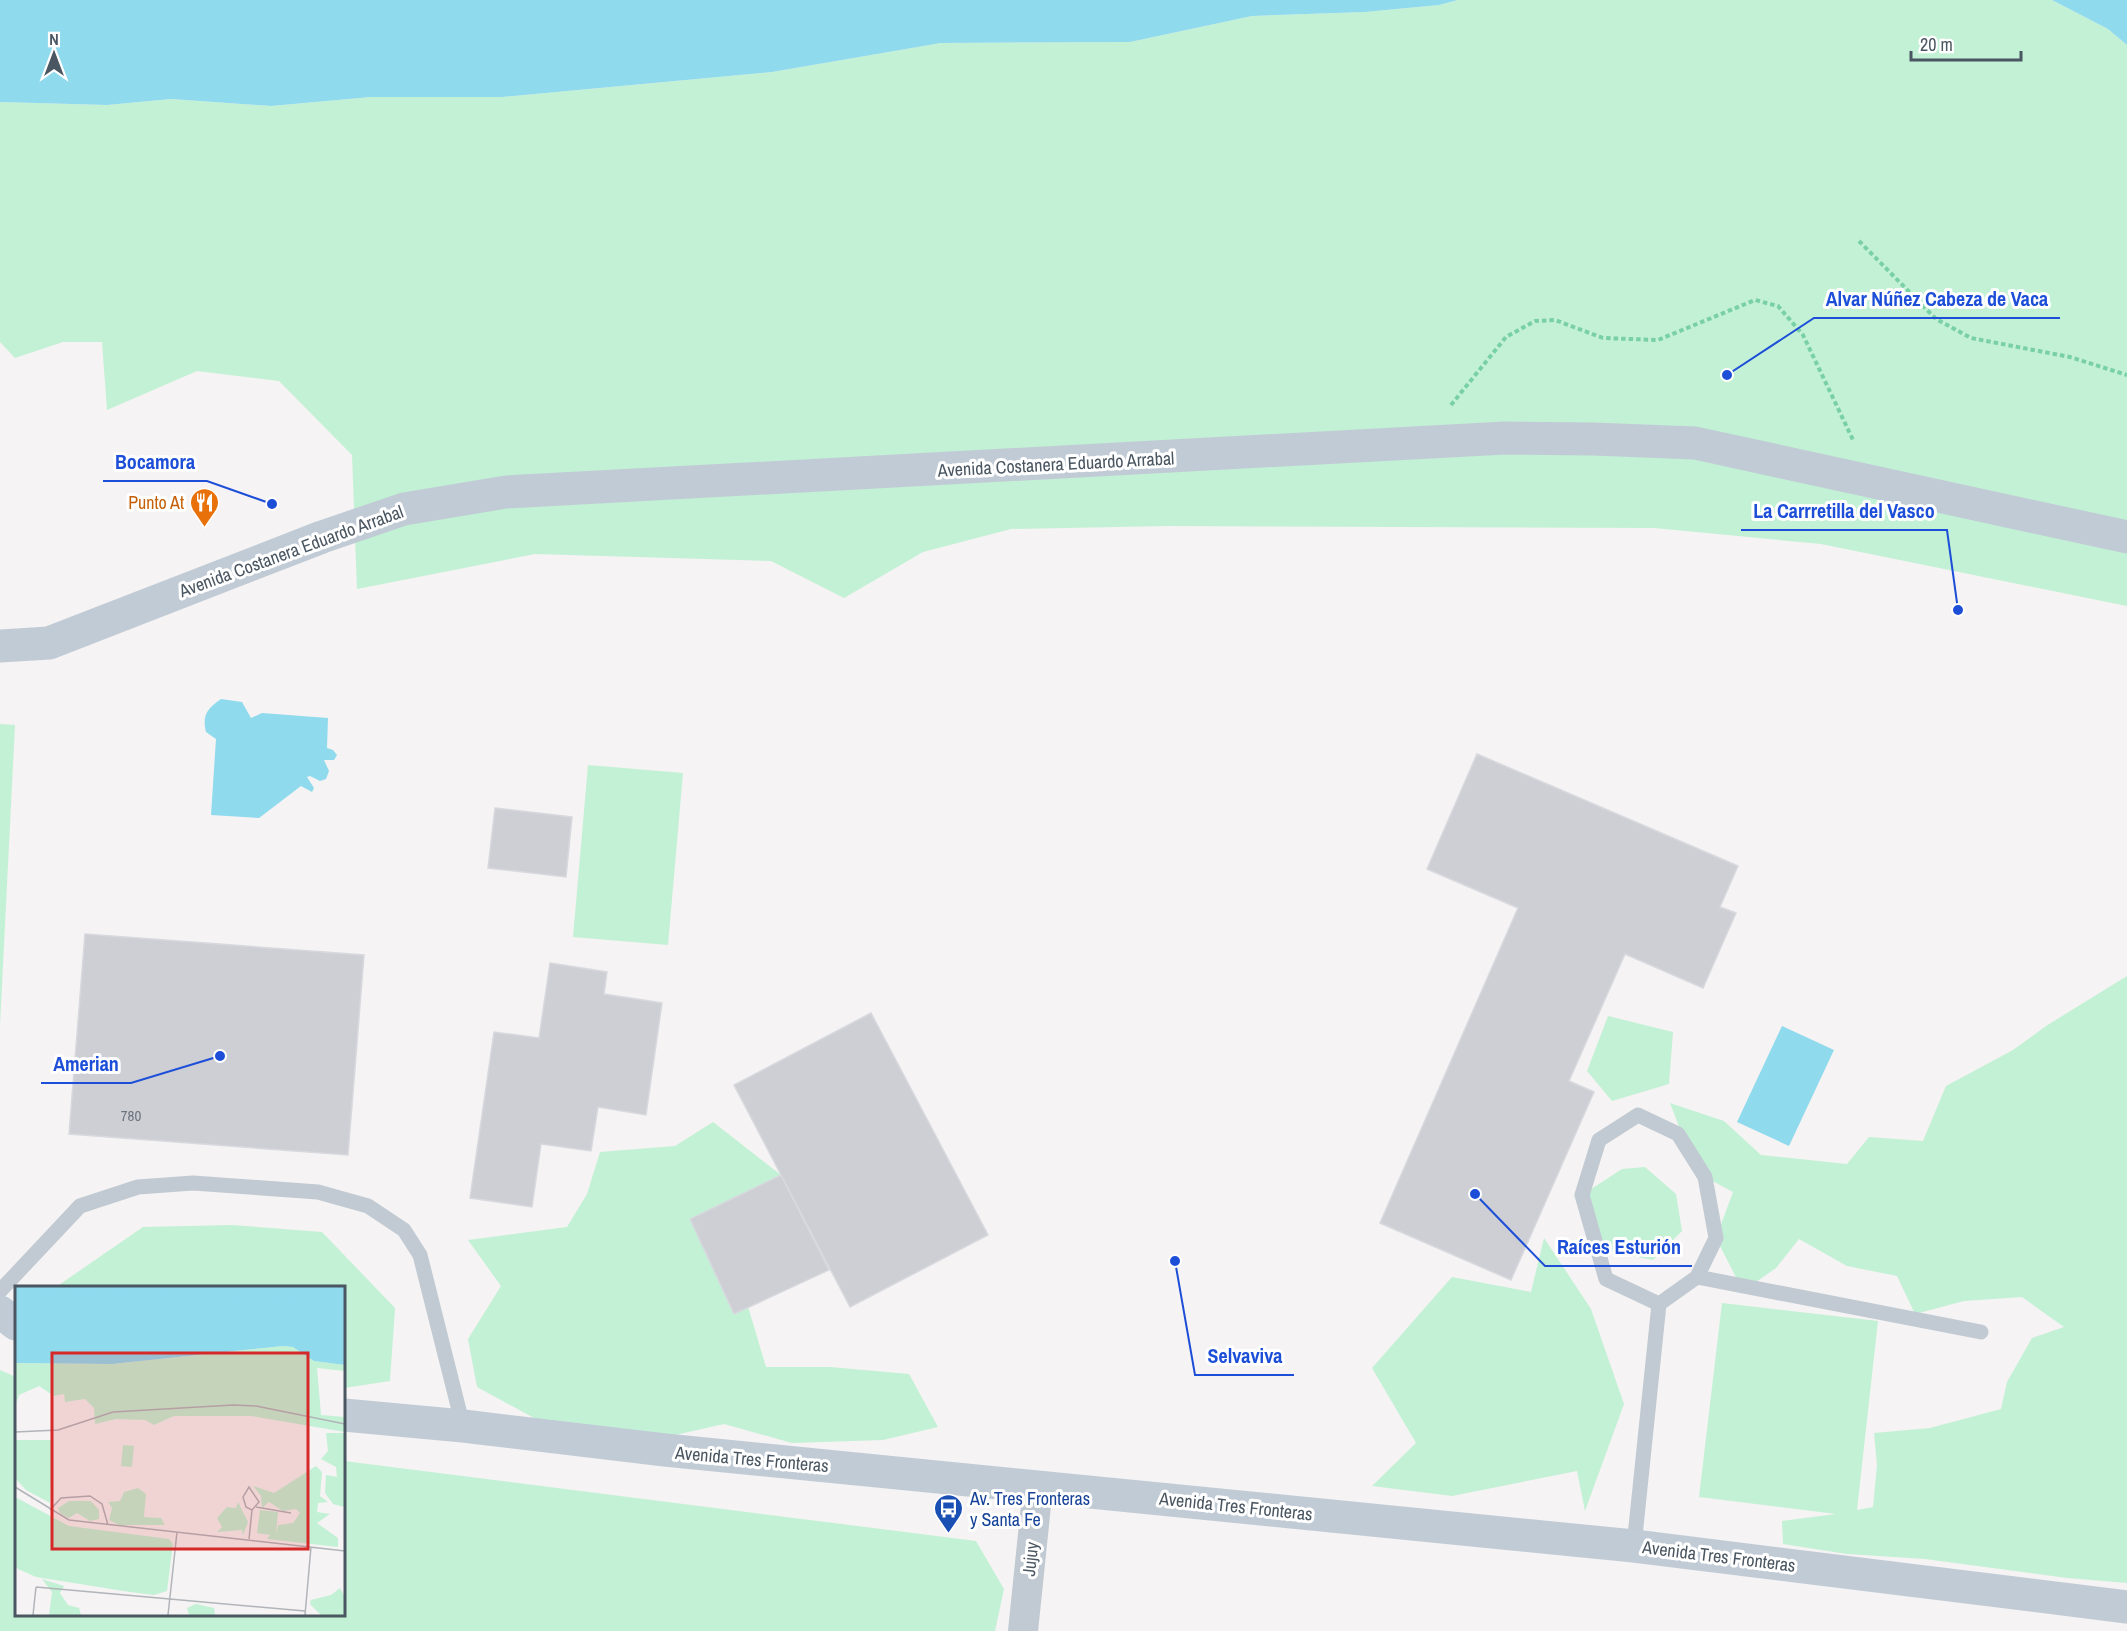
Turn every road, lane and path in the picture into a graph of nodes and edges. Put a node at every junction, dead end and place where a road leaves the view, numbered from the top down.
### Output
1 (1859, 241) dead end
2 (2127, 375) edge
3 (1433, 441) junction
4 (1874, 483) junction
5 (2127, 537) edge
6 (0, 646) edge
7 (1697, 1276) junction
8 (0, 1291) edge
9 (1659, 1304) junction
10 (0, 1312) edge
11 (15, 1323) edge
12 (1981, 1332) dead end
13 (345, 1415) edge
14 (463, 1426) junction
15 (1038, 1486) junction
16 (1634, 1546) junction
17 (2127, 1607) edge
18 (1023, 1631) edge

1 - 2 path
3 - 4 main road, Avenida Costanera Eduardo Arrabal
3 - 4 path
3 - 6 main road, Avenida Costanera Eduardo Arrabal
4 - 5 main road, Avenida Costanera Eduardo Arrabal
7 - 9 lane
7 - 9 lane
7 - 12 lane
8 - 14 lane
9 - 16 lane
10 - 11 main road
13 - 14 main road, Avenida Tres Fronteras
14 - 15 main road, Avenida Tres Fronteras
15 - 16 main road, Avenida Tres Fronteras
15 - 18 street, Jujuy
16 - 17 main road, Avenida Tres Fronteras

